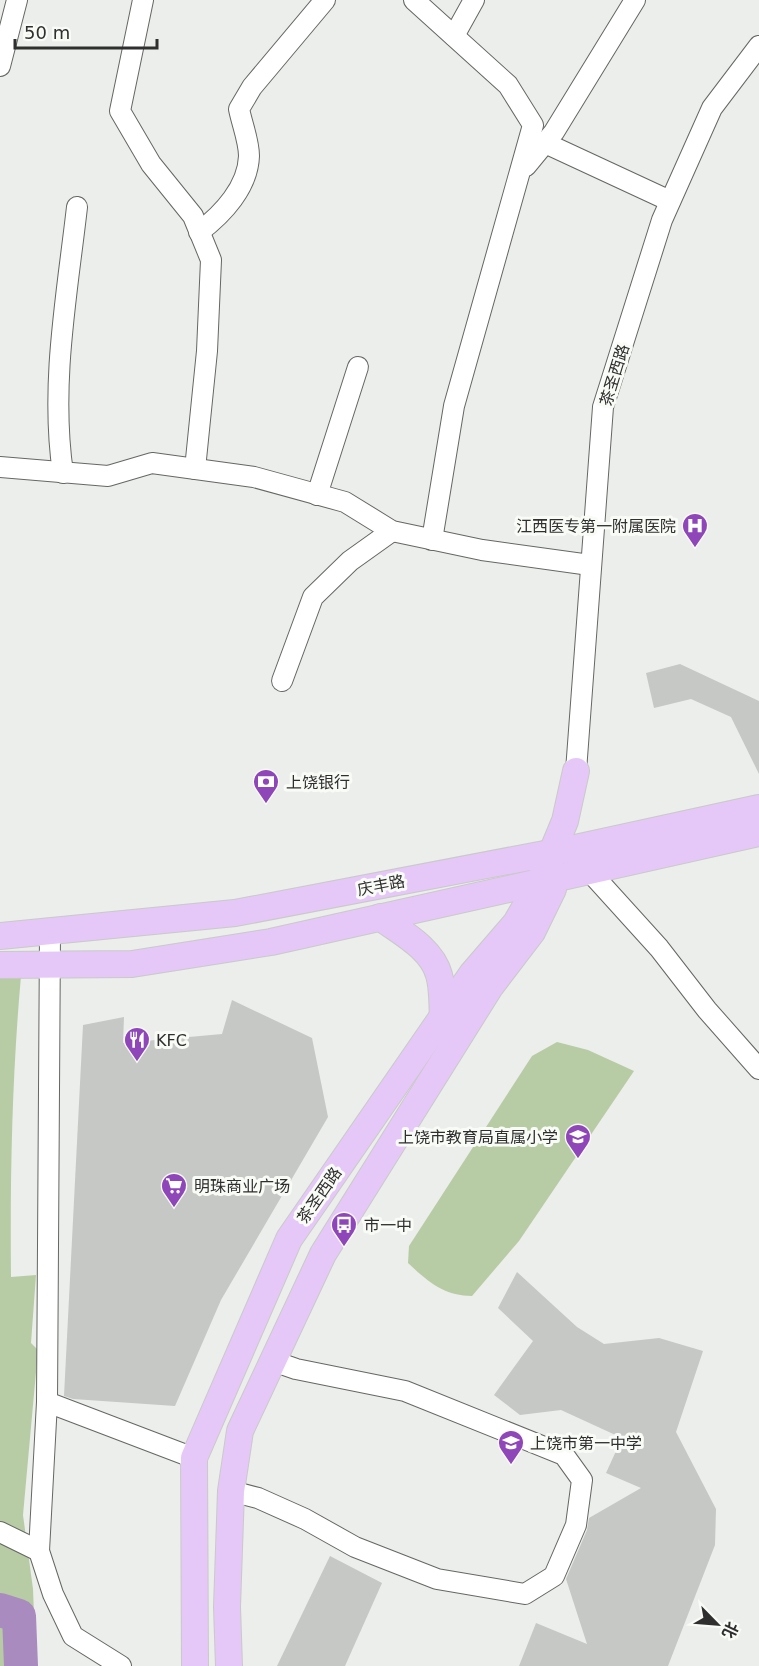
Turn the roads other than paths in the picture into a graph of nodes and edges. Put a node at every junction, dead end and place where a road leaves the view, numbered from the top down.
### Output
1 (17, 0) edge
2 (143, 0) edge
3 (325, 0) edge
4 (414, 0) edge
5 (474, 0) edge
6 (635, 0) edge
7 (454, 36) junction
8 (759, 46) edge
9 (0, 66) edge
10 (544, 143) junction
11 (520, 172) junction
12 (670, 201) junction
13 (76, 207) dead end
14 (199, 232) junction
15 (358, 367) dead end
16 (0, 467) edge
17 (195, 469) junction
18 (63, 473) junction
19 (317, 495) junction
20 (392, 531) junction
21 (432, 540) junction
22 (590, 565) junction
23 (282, 681) dead end
24 (576, 771) joint
25 (759, 808) edge
26 (759, 833) edge
27 (562, 850) junction
28 (590, 873) junction
29 (549, 880) junction
30 (380, 917) junction
31 (50, 933) junction
32 (0, 936) edge
33 (0, 964) edge
34 (50, 964) junction
35 (443, 1017) junction
36 (759, 1069) edge
37 (273, 1361) junction
38 (48, 1402) junction
39 (194, 1458) junction
40 (231, 1491) junction
41 (0, 1532) edge
42 (39, 1551) junction
43 (121, 1666) edge
44 (195, 1666) edge
45 (229, 1666) edge

1 - 9 street
2 - 14 street
3 - 14 street
4 - 7 street
5 - 7 street
6 - 10 street
7 - 11 street
8 - 12 street, 茶圣西路
10 - 11 street
10 - 12 street
11 - 21 street
12 - 22 street, 茶圣西路
13 - 18 street
14 - 17 street
15 - 19 street
16 - 18 street
17 - 18 street
17 - 19 street
19 - 20 street
20 - 21 street
20 - 23 street
21 - 22 street
22 - 24 street, 茶圣西路
24 - 27 main road, 茶圣西路
25 - 27 main road, 庆丰路
26 - 28 main road
27 - 28 street
27 - 29 main road, 茶圣西路
27 - 31 main road, 庆丰路
28 - 29 main road
28 - 36 street
29 - 30 main road
29 - 35 main road, 茶圣西路
29 - 37 main road, 茶圣西路
30 - 34 main road
30 - 35 main road
31 - 32 main road, 庆丰路
31 - 34 street
33 - 34 main road
34 - 38 street
35 - 39 main road, 茶圣西路
37 - 40 main road, 茶圣西路
37 - 40 street
38 - 39 street
38 - 42 street
39 - 44 main road, 茶圣西路
40 - 45 main road, 茶圣西路
41 - 42 street
42 - 43 street

